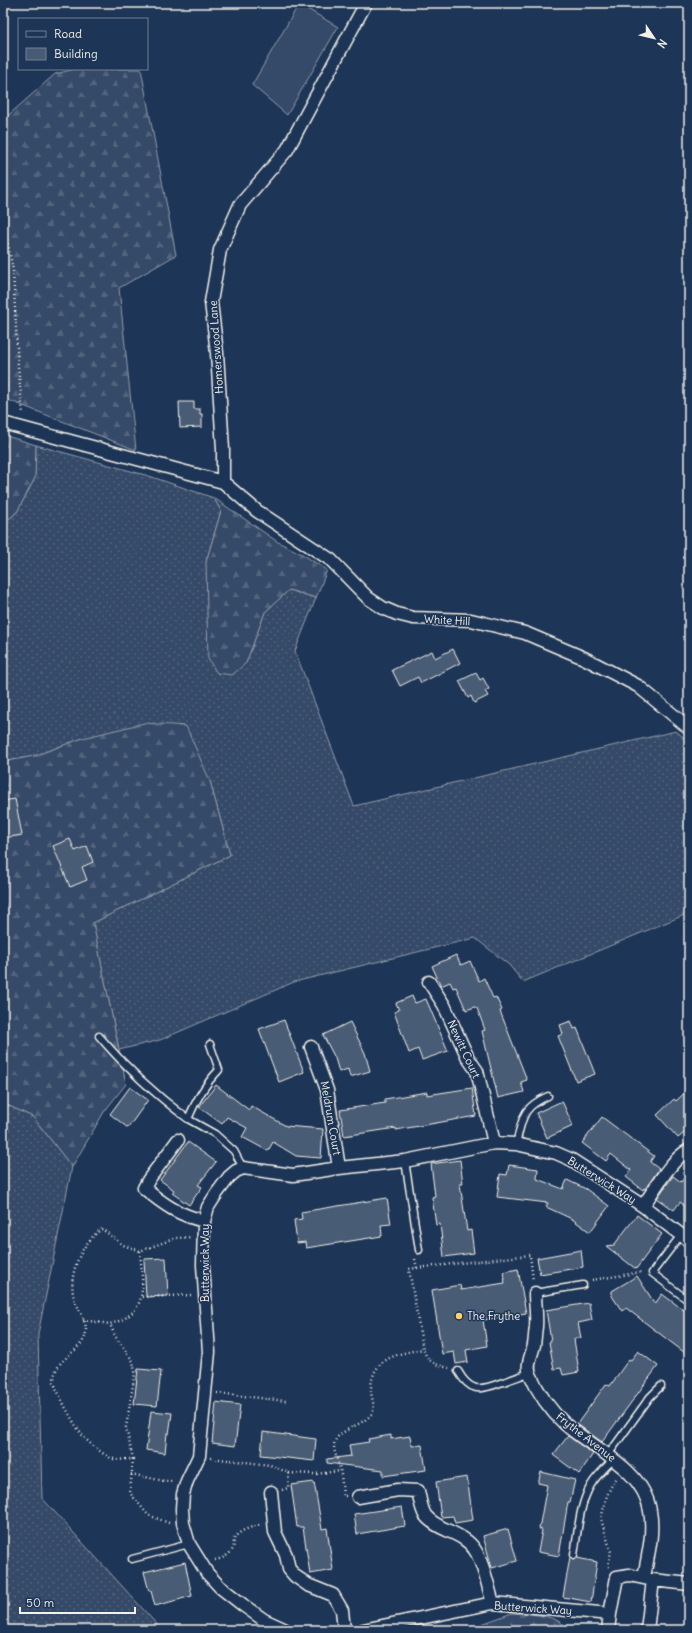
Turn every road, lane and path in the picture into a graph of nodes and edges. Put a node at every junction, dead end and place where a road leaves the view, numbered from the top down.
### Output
1 (366, 3) edge
2 (3, 220) edge
3 (3, 423) edge
4 (25, 430) junction
5 (223, 482) junction
6 (689, 728) edge
7 (429, 982) dead end
8 (99, 1036) dead end
9 (210, 1044) dead end
10 (311, 1047) dead end
11 (548, 1096) dead end
12 (188, 1118) junction
13 (178, 1140) dead end
14 (494, 1143) junction
15 (516, 1144) junction
16 (689, 1150) edge
17 (405, 1161) junction
18 (244, 1168) junction
19 (339, 1168) junction
20 (643, 1206) junction
21 (204, 1221) junction
22 (203, 1237) junction
23 (685, 1238) edge
24 (419, 1250) joint
25 (140, 1251) junction
26 (417, 1268) junction
27 (652, 1273) junction
28 (689, 1274) edge
29 (689, 1279) edge
30 (583, 1285) joint
31 (535, 1293) junction
32 (205, 1294) junction
33 (142, 1297) junction
34 (689, 1301) edge
35 (83, 1320) junction
36 (110, 1324) junction
37 (423, 1349) junction
38 (458, 1371) joint
39 (530, 1373) junction
40 (661, 1386) dead end
41 (204, 1391) junction
42 (286, 1401) dead end
43 (199, 1456) junction
44 (133, 1459) junction
45 (615, 1460) junction
46 (340, 1471) junction
47 (132, 1474) junction
48 (187, 1481) junction
49 (271, 1492) dead end
50 (358, 1497) joint
51 (273, 1520) junction
52 (183, 1523) junction
53 (189, 1544) junction
54 (574, 1555) dead end
55 (132, 1559) dead end
56 (198, 1560) junction
57 (617, 1577) junction
58 (648, 1578) junction
59 (689, 1584) edge
60 (493, 1603) junction
61 (610, 1614) junction
62 (286, 1630) edge
63 (344, 1630) edge
64 (363, 1630) edge
65 (608, 1630) edge
66 (646, 1630) edge

1 - 5 street, Homerswood Lane
2 - 4 path
3 - 4 street
4 - 5 street
5 - 6 street, White Hill
7 - 14 street, Newitt Court
8 - 12 lane
9 - 12 lane
10 - 19 street, Meldrum Court
11 - 15 lane
12 - 18 lane
13 - 21 street
14 - 15 street, Butterwick Way
14 - 17 street, Butterwick Way
15 - 20 street, Butterwick Way
16 - 20 street
17 - 19 street, Butterwick Way
17 - 24 lane
18 - 19 street, Butterwick Way
18 - 21 street, Butterwick Way
20 - 23 street, Butterwick Way
21 - 22 street, Butterwick Way
22 - 25 path
22 - 32 street, Butterwick Way
23 - 27 lane
24 - 26 path
25 - 33 path
25 - 35 path
26 - 31 path
26 - 37 path
27 - 30 path
27 - 34 lane
28 - 29 path
30 - 31 lane
31 - 39 street, Frythe Avenue
32 - 33 path
32 - 41 street, Butterwick Way
33 - 36 path
35 - 36 path
35 - 44 path
36 - 44 path
37 - 38 path
37 - 46 path
38 - 39 lane
39 - 45 street, Frythe Avenue
40 - 45 lane
41 - 42 path
41 - 43 street, Butterwick Way
43 - 46 path
43 - 48 street, Butterwick Way
44 - 47 path
45 - 54 lane
45 - 57 path
45 - 58 street, Frythe Avenue
46 - 50 path
47 - 48 path
47 - 52 path
48 - 52 street, Butterwick Way
49 - 51 street
50 - 60 street
51 - 56 path
51 - 63 street
52 - 53 street, Butterwick Way
53 - 55 lane
53 - 56 street, Butterwick Way
56 - 62 street, Butterwick Way
57 - 58 street
57 - 61 street
58 - 59 street
58 - 66 street, Frythe Avenue
60 - 61 street, Butterwick Way
60 - 64 street, Butterwick Way
61 - 65 street

